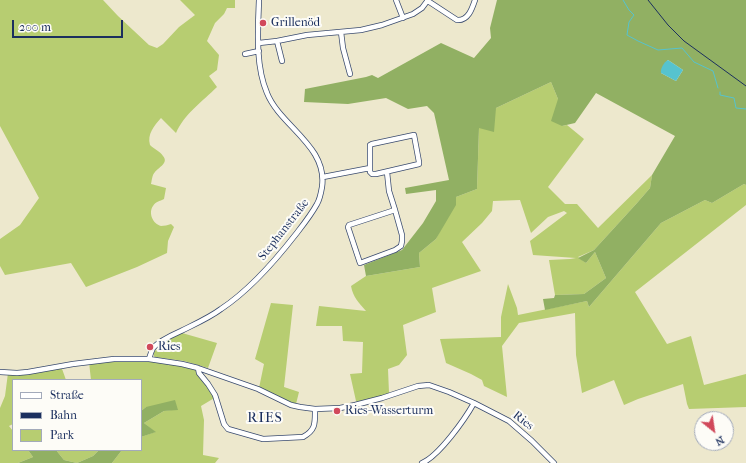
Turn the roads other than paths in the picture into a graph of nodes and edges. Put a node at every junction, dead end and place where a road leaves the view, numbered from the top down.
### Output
1 (259, 0) edge
2 (396, 0) edge
3 (428, 0) edge
4 (475, 0) edge
5 (403, 18) junction
6 (341, 32) junction
7 (277, 41) junction
8 (259, 43) junction
9 (259, 51) junction
10 (245, 54) dead end
11 (282, 61) dead end
12 (350, 74) dead end
13 (370, 168) junction
14 (386, 172) junction
15 (322, 177) junction
16 (395, 210) junction
17 (149, 360) junction
18 (198, 368) junction
19 (0, 372) edge
20 (474, 403) junction
21 (315, 410) junction
22 (422, 463) edge
23 (554, 463) edge

1 - 8 street, Stephanstraße
2 - 5 street
3 - 4 street
3 - 5 street
5 - 6 street
6 - 7 street
6 - 12 street
7 - 8 street
7 - 11 street
8 - 9 street, Stephanstraße
9 - 10 street
9 - 15 street, Stephanstraße
13 - 14 street
13 - 14 street
13 - 15 street
14 - 16 street
15 - 17 street, Stephanstraße
16 - 16 street
17 - 18 street, Ries
17 - 19 street, Ries
18 - 21 street, Ries
18 - 21 street
20 - 21 street, Ries
20 - 22 street
20 - 23 street, Ries

